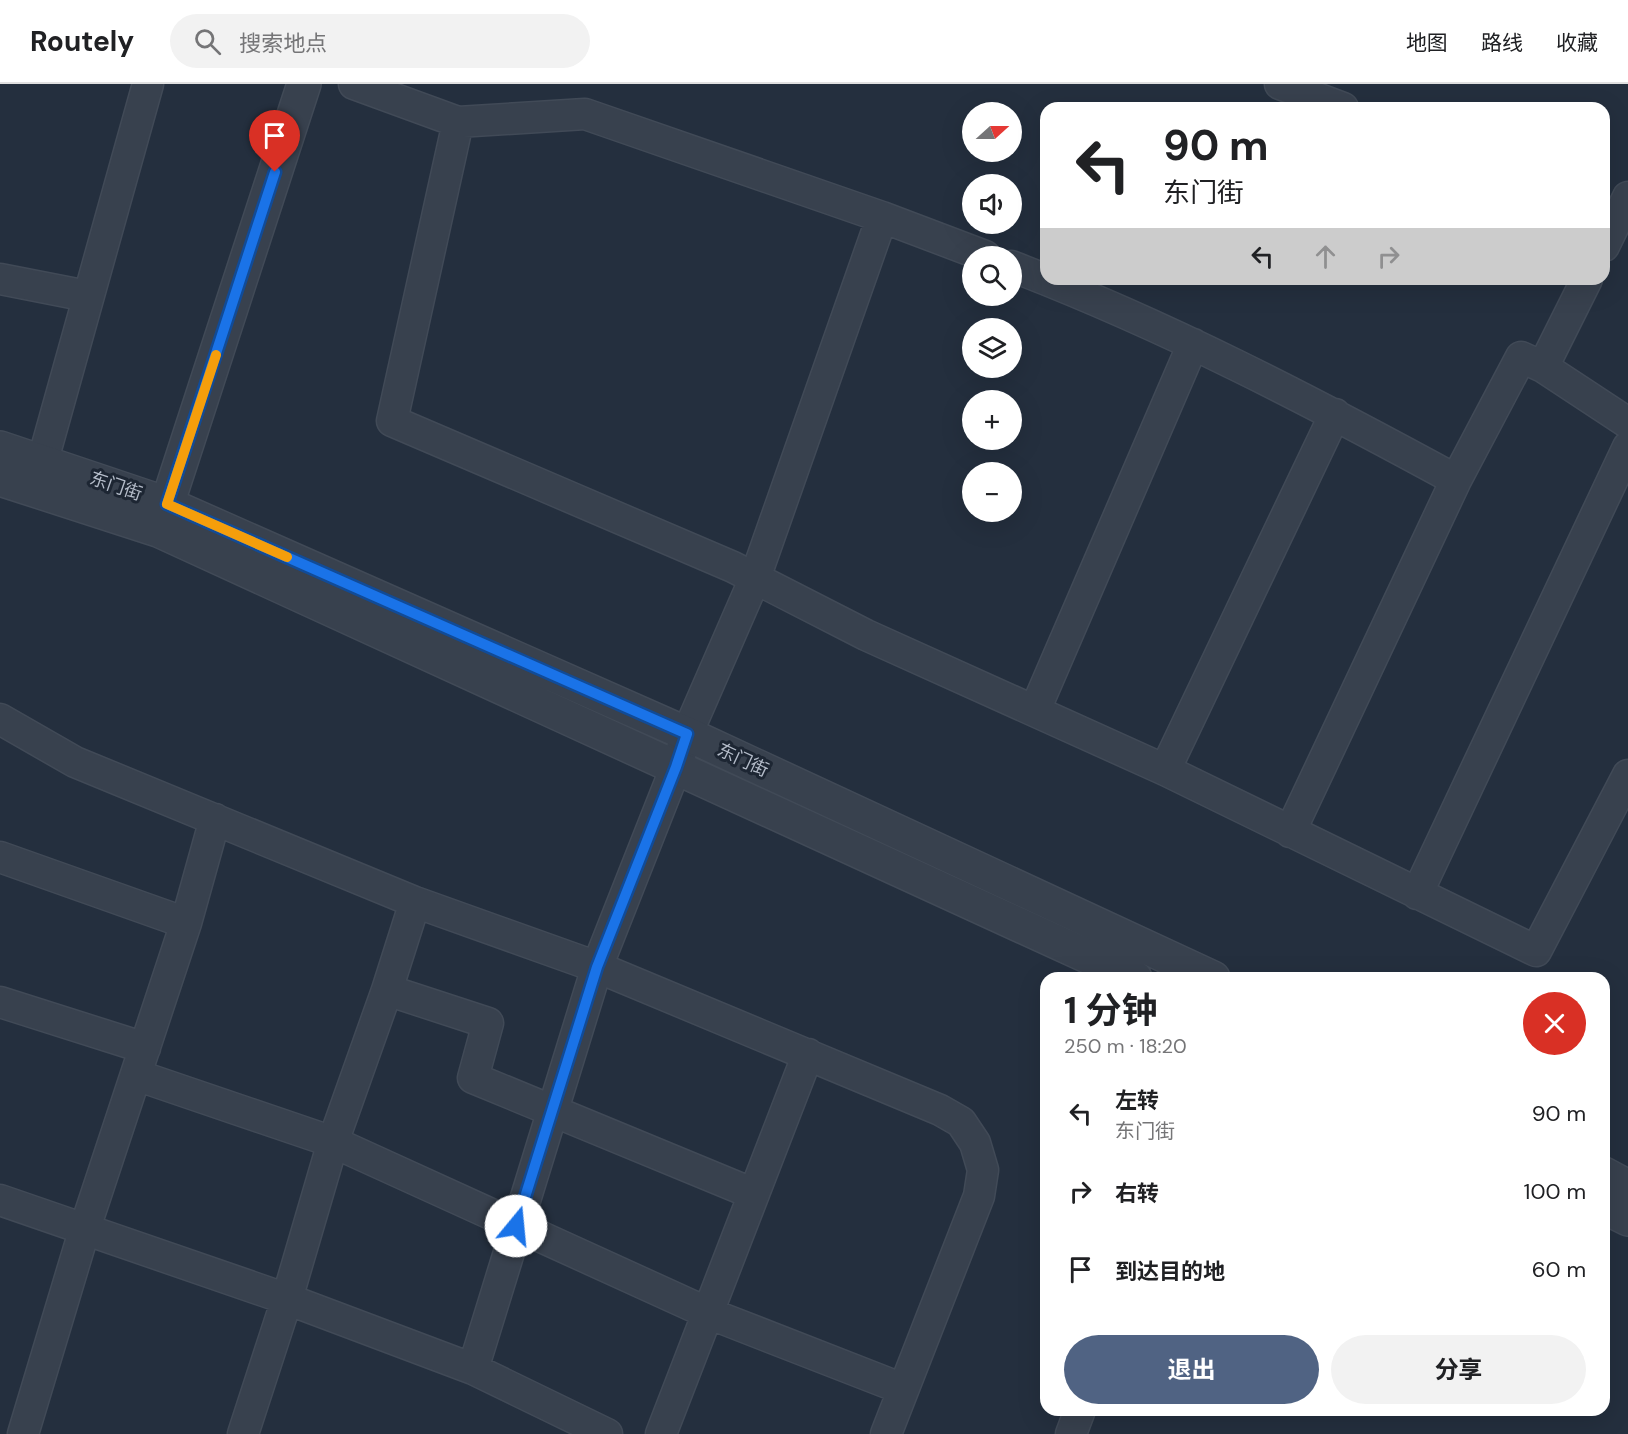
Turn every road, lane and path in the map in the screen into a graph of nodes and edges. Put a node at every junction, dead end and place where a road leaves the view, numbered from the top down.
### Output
1 (148, 84) edge
2 (304, 84) edge
3 (354, 84) edge
4 (1280, 84) edge
5 (1327, 102) edge
6 (458, 122) junction
7 (1617, 205) edge
8 (882, 217) junction
9 (1610, 227) edge
10 (962, 247) edge
11 (1022, 270) edge
12 (1040, 277) edge
13 (0, 279) edge
14 (1061, 285) edge
15 (1584, 285) edge
16 (87, 297) junction
17 (1193, 344) junction
18 (1543, 368) junction
19 (1335, 414) junction
20 (1628, 423) edge
21 (1628, 447) edge
22 (0, 448) edge
23 (39, 475) junction
24 (0, 479) edge
25 (1456, 480) junction
26 (163, 517) junction
27 (755, 578) junction
28 (1035, 710) junction
29 (0, 719) edge
30 (687, 734) junction
31 (676, 767) junction
32 (1165, 770) junction
33 (1628, 774) edge
34 (215, 819) junction
35 (1290, 832) junction
36 (0, 857) edge
37 (1417, 894) junction
38 (416, 902) junction
39 (186, 923) junction
40 (597, 967) junction
41 (1122, 972) edge
42 (1200, 972) edge
43 (387, 990) junction
44 (0, 1002) edge
45 (808, 1054) junction
46 (141, 1062) junction
47 (552, 1111) junction
48 (333, 1142) junction
49 (1610, 1177) edge
50 (1628, 1187) edge
51 (754, 1194) junction
52 (0, 1200) edge
53 (1610, 1210) edge
54 (1628, 1220) edge
55 (516, 1226) junction
56 (85, 1228) junction
57 (287, 1299) junction
58 (708, 1313) junction
59 (473, 1369) junction
60 (903, 1389) junction
61 (1078, 1416) edge
62 (23, 1434) edge
63 (243, 1434) edge
64 (607, 1434) edge
65 (661, 1434) edge
66 (886, 1434) edge
67 (1071, 1434) edge

1 - 16 street
2 - 26 street
3 - 6 street
4 - 5 street
6 - 8 street
6 - 27 street
7 - 9 street
8 - 10 street
8 - 27 street
11 - 12 street
13 - 16 street
14 - 17 street
15 - 18 street
16 - 23 street
17 - 19 street
17 - 28 street
18 - 20 street
18 - 25 street
19 - 25 street
19 - 32 street
21 - 37 street
22 - 23 street, 东门街
23 - 24 street, 东门街
23 - 26 street, 东门街
25 - 35 street
26 - 30 street, 东门街
26 - 31 street, 东门街
27 - 28 street
27 - 30 street
28 - 32 street
29 - 34 street
30 - 31 street
30 - 42 street, 东门街
31 - 40 street
31 - 41 street, 东门街
32 - 35 street
33 - 37 street
34 - 38 street
34 - 39 street
35 - 37 street
36 - 39 street
38 - 40 street
38 - 43 street
39 - 46 street
40 - 45 street
40 - 47 street
43 - 47 street
43 - 48 street
44 - 46 street
45 - 51 street
45 - 60 street
46 - 48 street
46 - 56 street
47 - 51 street
47 - 55 street
48 - 55 street
48 - 57 street
49 - 50 street
51 - 58 street
52 - 56 street
53 - 54 street
55 - 58 street
55 - 59 street
56 - 57 street
56 - 62 street
57 - 59 street
57 - 63 street
58 - 60 street
58 - 65 street
59 - 64 street
60 - 66 street
61 - 67 street

